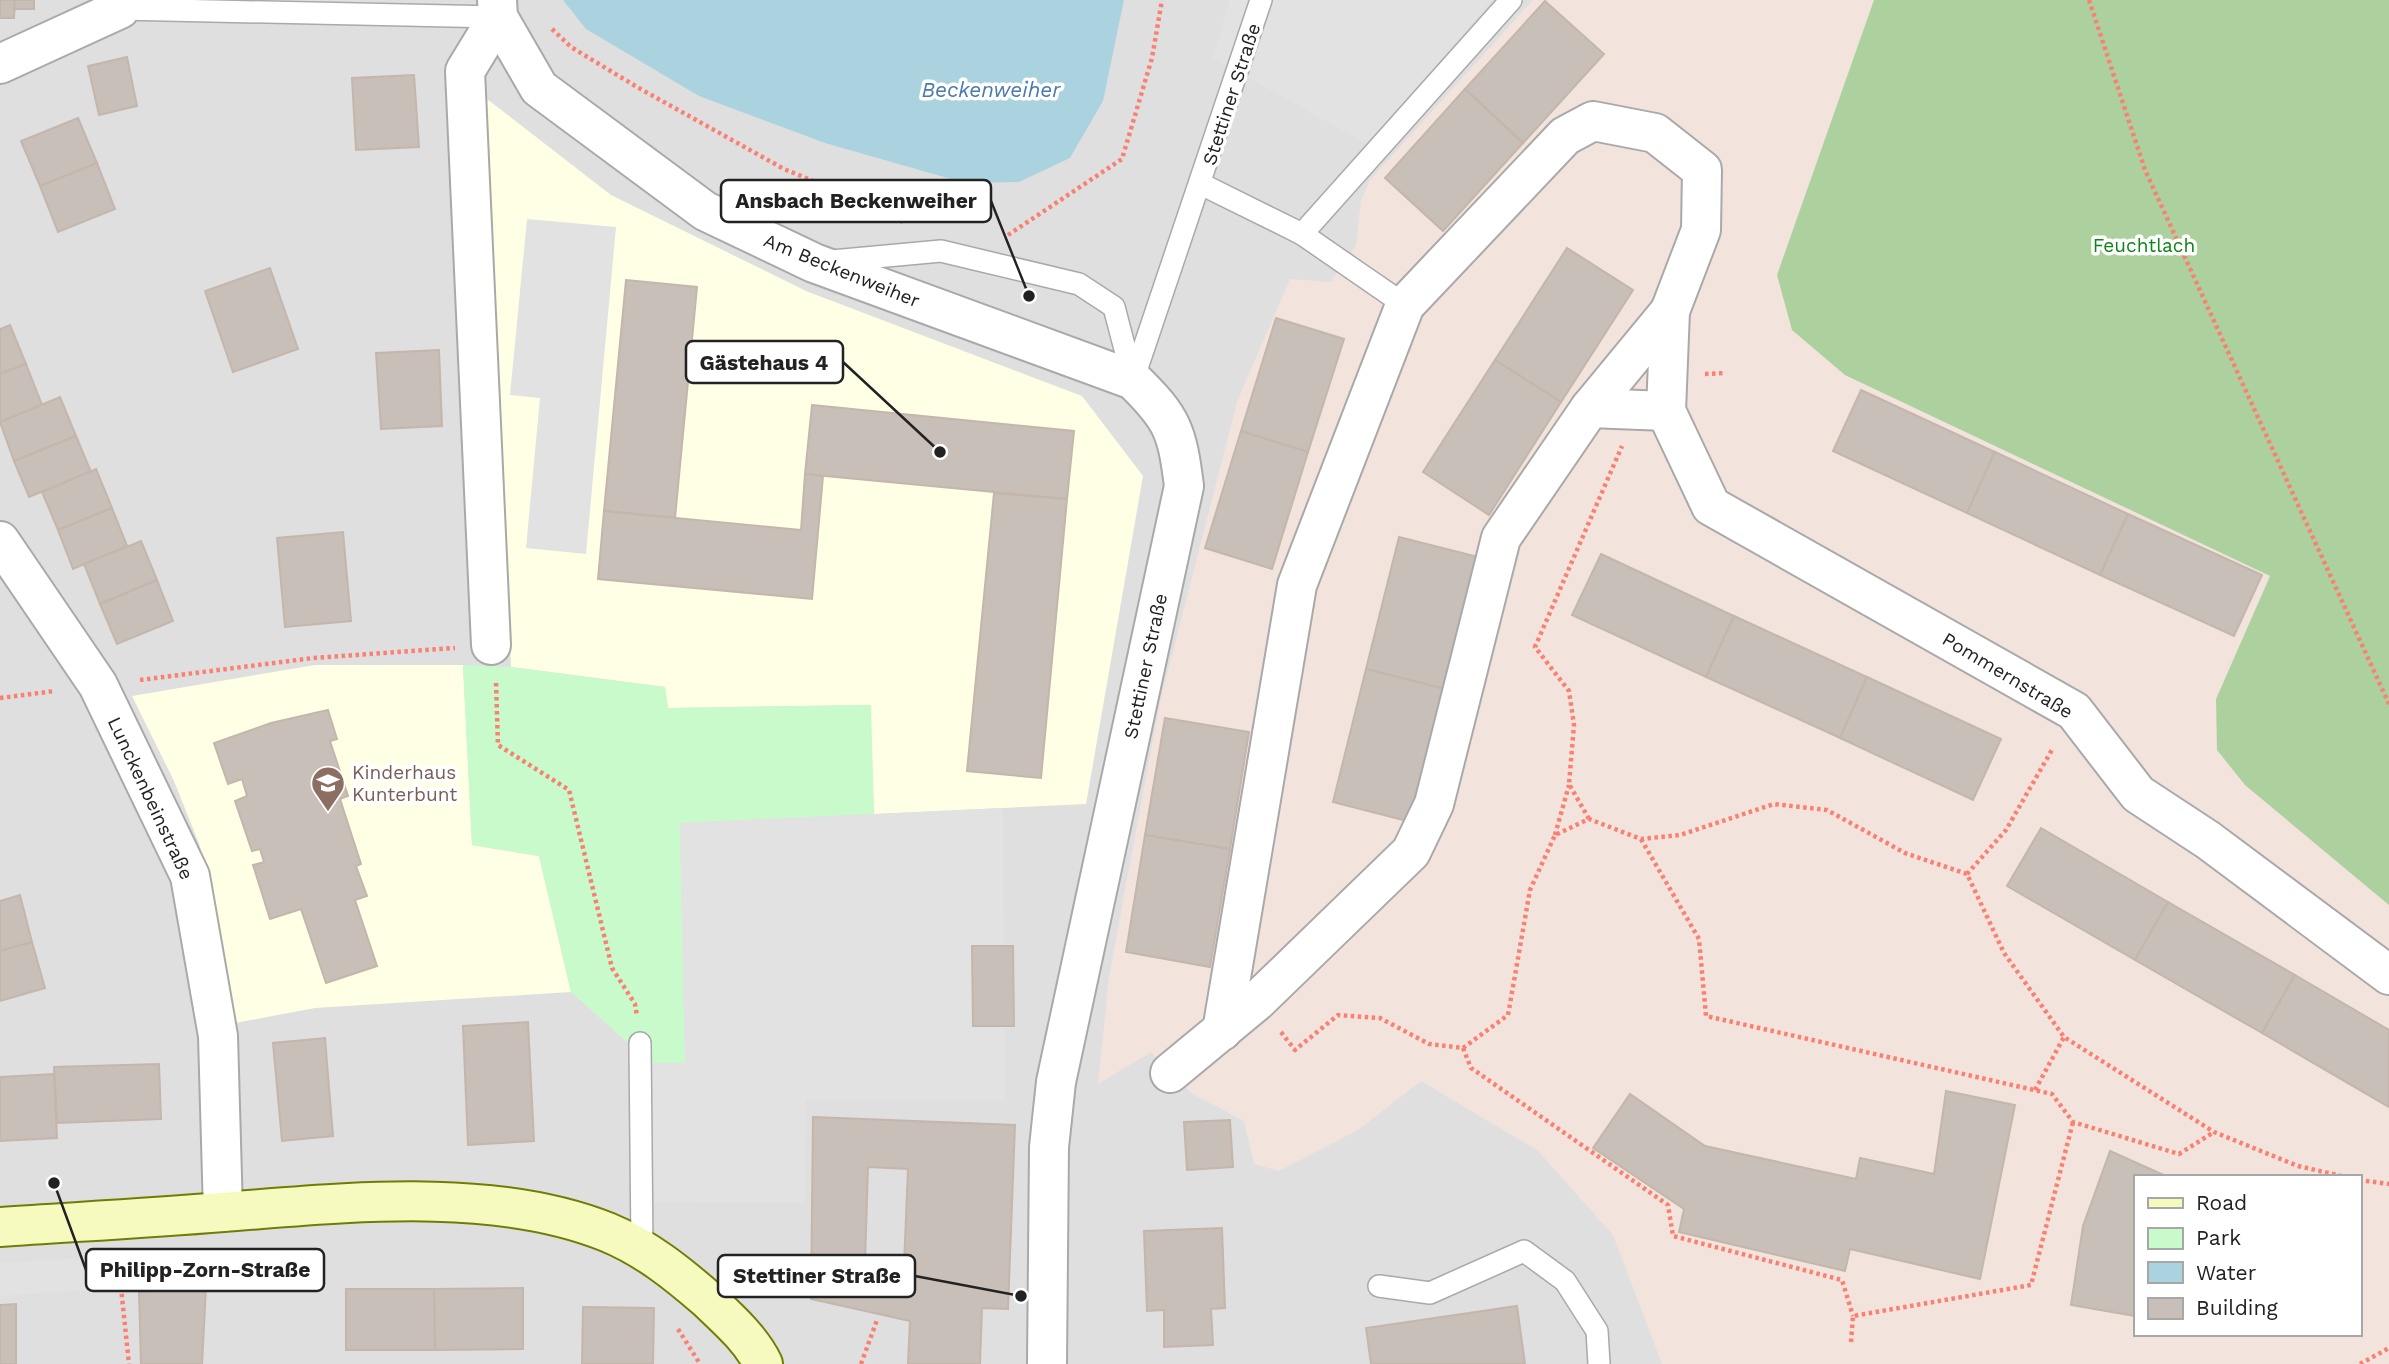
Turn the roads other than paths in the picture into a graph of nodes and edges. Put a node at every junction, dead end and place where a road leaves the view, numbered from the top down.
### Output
1 (1261, 0) edge
2 (1511, 0) edge
3 (120, 9) joint
4 (498, 9) edge
5 (0, 64) edge
6 (1201, 184) junction
7 (1302, 234) junction
8 (814, 263) junction
9 (1405, 305) junction
10 (1670, 311) junction
11 (1133, 380) junction
12 (1655, 398) junction
13 (1590, 408) junction
14 (0, 541) edge
15 (491, 645) road end
16 (2389, 975) edge
17 (1222, 1031) junction
18 (640, 1043) road end
19 (1170, 1073) dead end
20 (223, 1212) junction
21 (0, 1227) edge
22 (642, 1249) junction
23 (1380, 1286) dead end
24 (763, 1364) edge
25 (1047, 1364) edge
26 (1599, 1364) edge

1 - 6 lane, Stettiner Straße
2 - 7 lane
3 - 4 lane
3 - 5 street
4 - 8 street, Am Beckenweiher
4 - 15 street
6 - 7 lane
6 - 11 lane, Stettiner Straße
7 - 9 lane
8 - 11 street, Am Beckenweiher
8 - 11 lane
9 - 10 street
9 - 17 street
10 - 12 street
10 - 13 street
11 - 25 street, Stettiner Straße
12 - 13 street
12 - 16 street, Pommernstraße
13 - 17 street
14 - 20 street, Lunckenbeinstraße
17 - 19 street
18 - 22 lane
20 - 21 main road
20 - 22 main road
22 - 24 main road
23 - 26 lane

